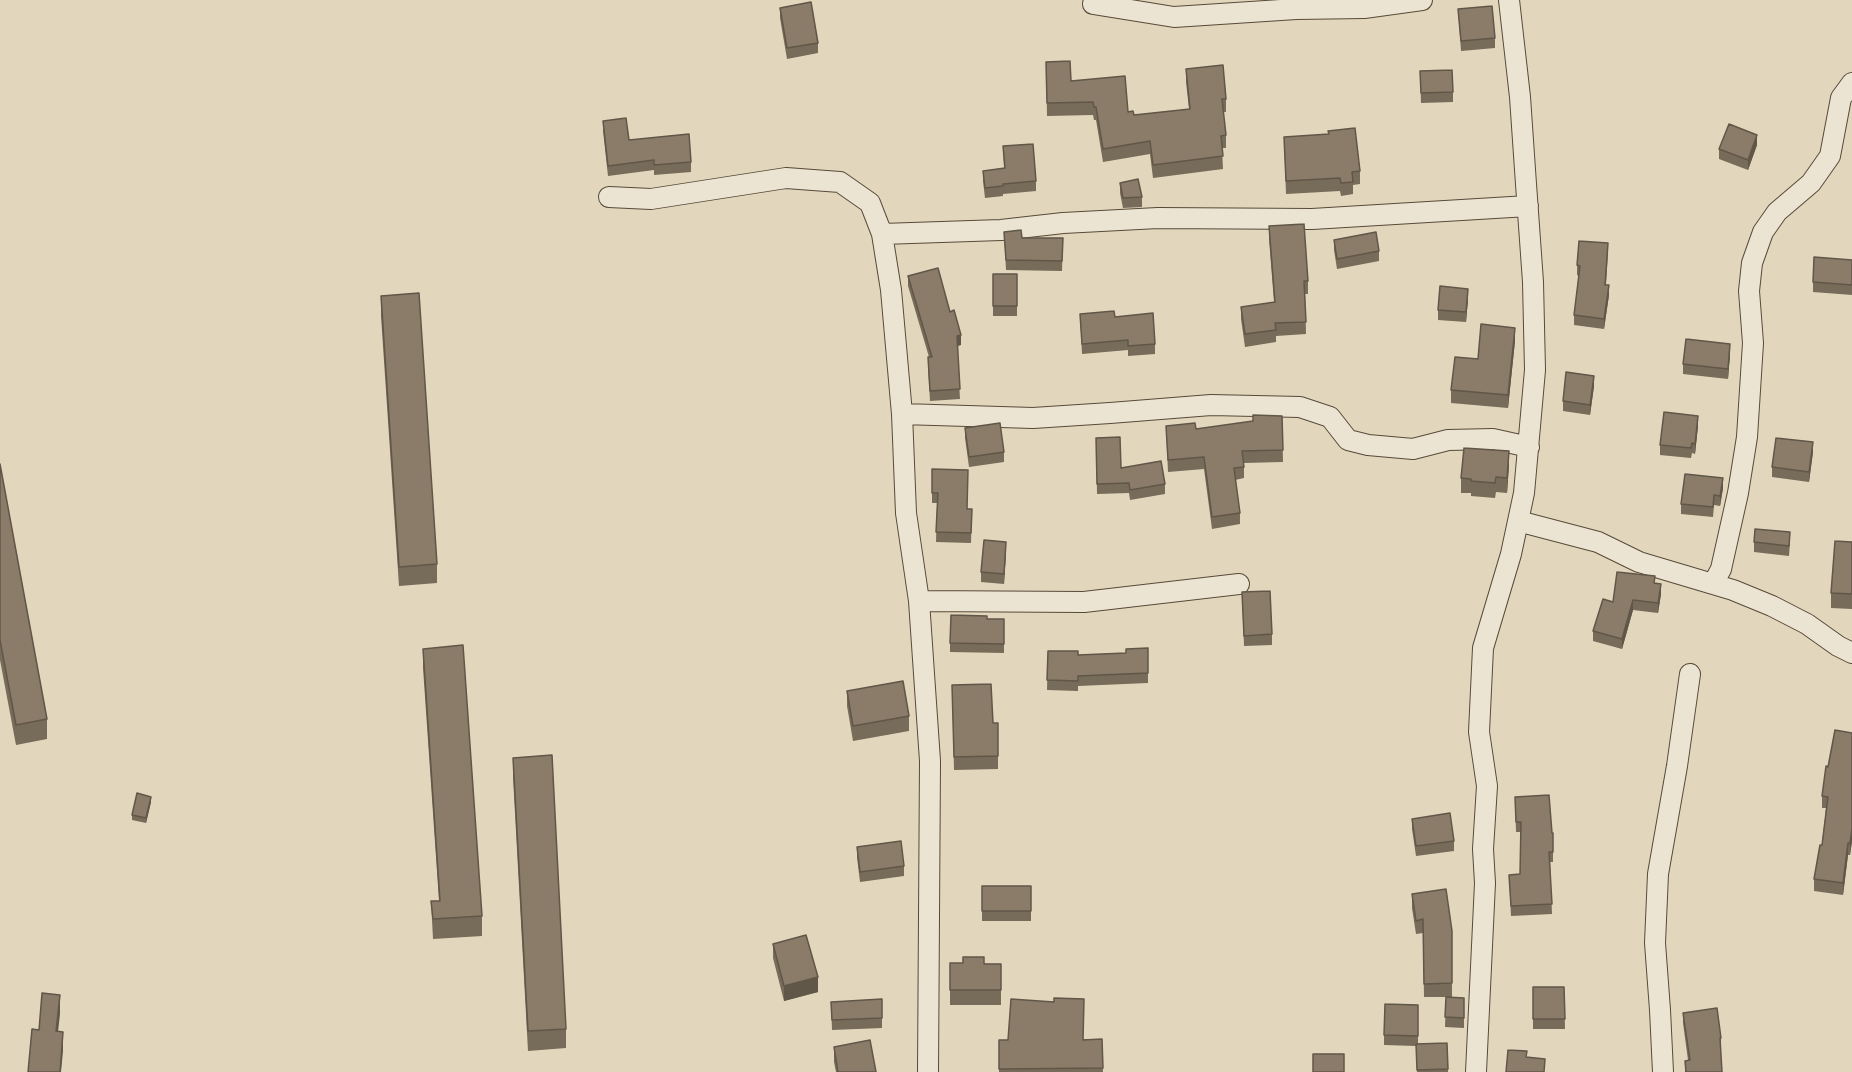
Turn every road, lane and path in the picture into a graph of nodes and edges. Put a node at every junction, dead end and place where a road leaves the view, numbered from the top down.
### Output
1 (1422, 0) edge
2 (1509, 0) edge
3 (1093, 4) dead end
4 (1852, 83) edge
5 (609, 197) dead end
6 (1528, 206) junction
7 (882, 234) junction
8 (902, 414) junction
9 (1529, 447) junction
10 (1518, 521) junction
11 (1239, 584) dead end
12 (1713, 584) junction
13 (919, 600) junction
14 (1852, 653) edge
15 (1690, 674) dead end
16 (928, 1072) edge
17 (1476, 1072) edge
18 (1663, 1072) edge

1 - 3 street
2 - 6 street
4 - 12 street
5 - 7 street
6 - 7 street
6 - 9 street
7 - 8 street
8 - 9 street
8 - 13 street
9 - 10 street
10 - 12 street
10 - 17 street
11 - 13 street
12 - 14 street
13 - 16 street
15 - 18 street

